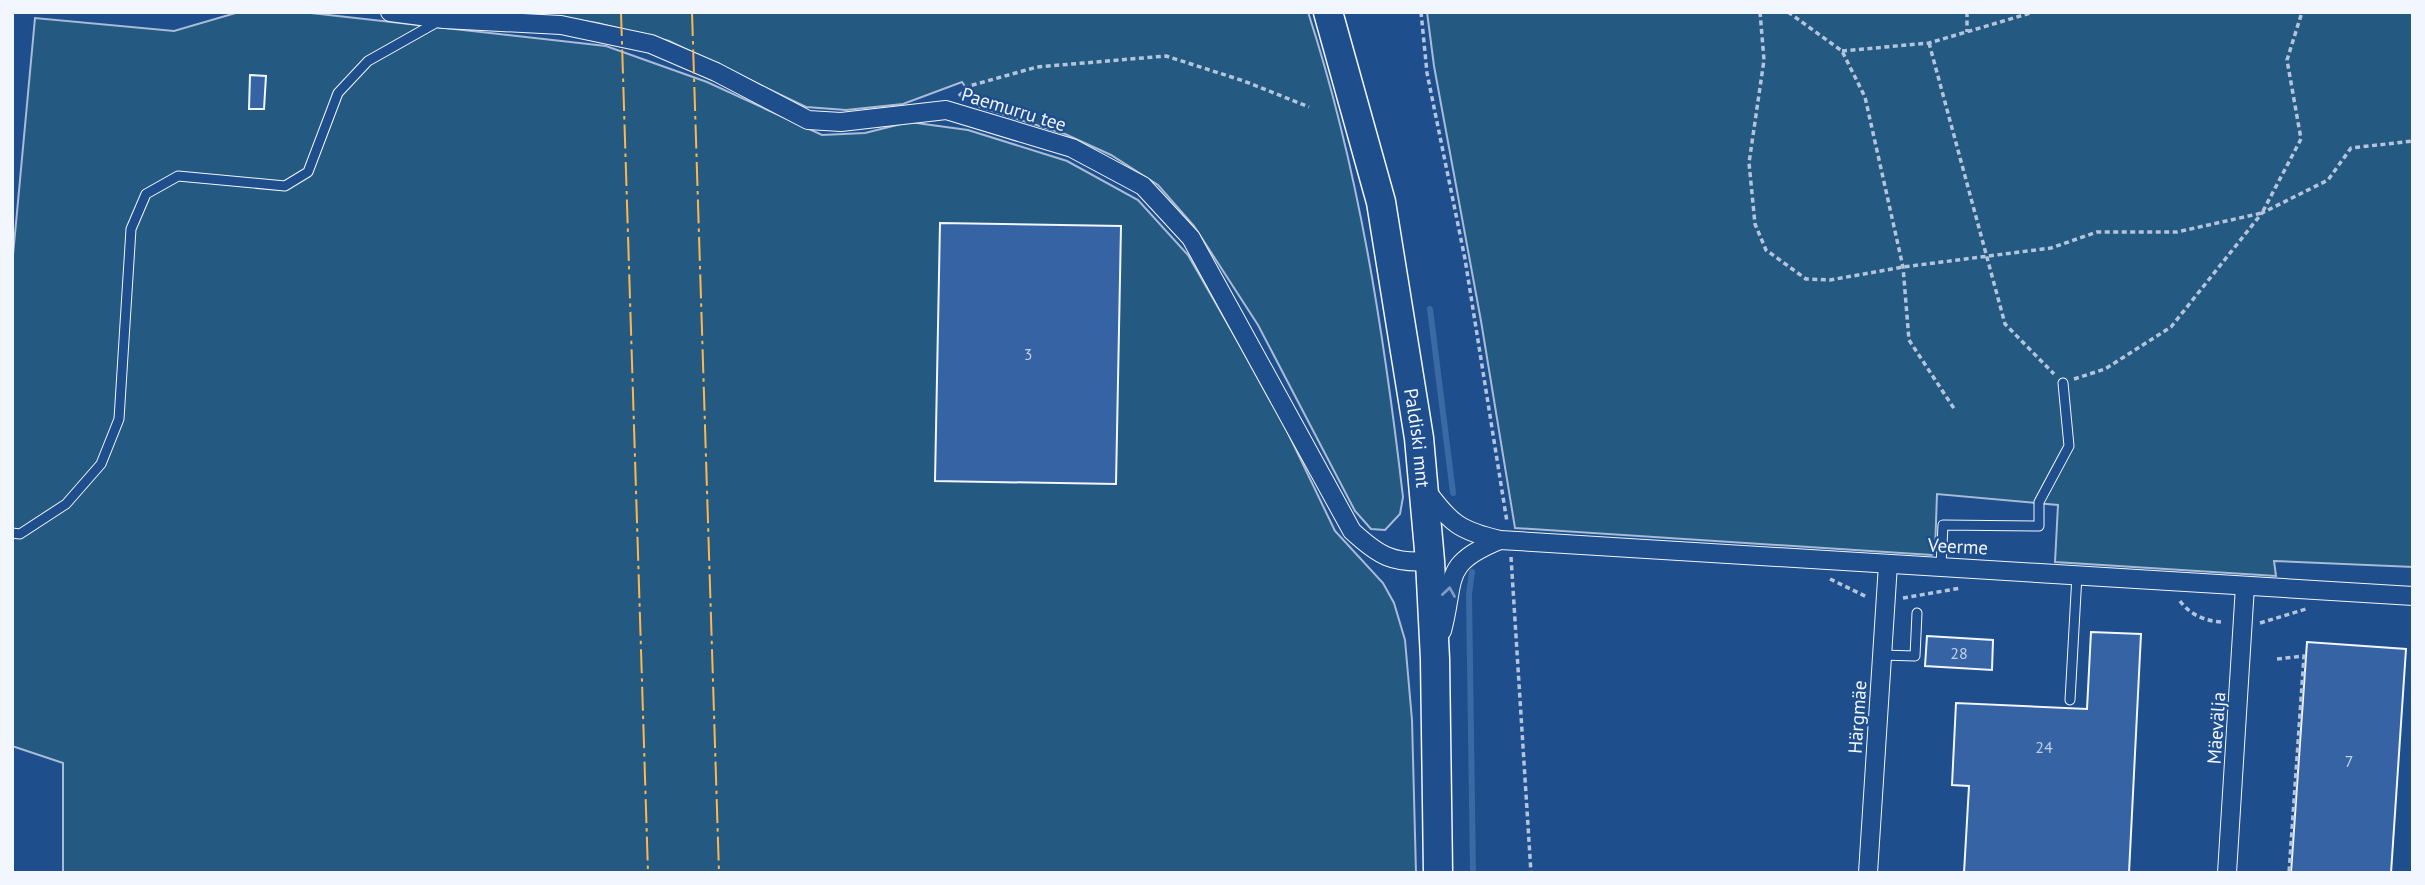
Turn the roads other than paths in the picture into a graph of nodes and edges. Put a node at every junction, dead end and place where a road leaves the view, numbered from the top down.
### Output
1 (390, 12) edge
2 (1328, 12) edge
3 (444, 19) junction
4 (2063, 383) road end
5 (1422, 486) junction
6 (12, 533) edge
7 (1505, 540) junction
8 (1430, 561) junction
9 (1888, 564) junction
10 (1941, 566) junction
11 (2077, 575) junction
12 (2245, 586) junction
13 (2413, 596) edge
14 (1917, 614) dead end
15 (1882, 655) junction
16 (1435, 659) junction
17 (2070, 700) dead end
18 (1438, 873) edge
19 (1868, 873) edge
20 (2227, 873) edge

1 - 3 street, Paemurru tee
2 - 5 main road, Paldiski mnt
3 - 6 lane
3 - 8 street, Paemurru tee
4 - 10 lane
5 - 7 street, Veerme
5 - 8 main road, Paldiski mnt
7 - 9 street, Veerme
16 -> 7 street
8 - 16 main road, Paldiski mnt
9 - 10 street, Veerme
9 - 15 street, Härgmäe
10 - 11 street, Veerme
11 - 12 street, Veerme
11 - 17 lane
12 - 13 street, Veerme
12 - 20 street, Mäevälja
14 - 15 lane
15 - 19 street, Härgmäe
16 - 18 main road, Paldiski mnt

